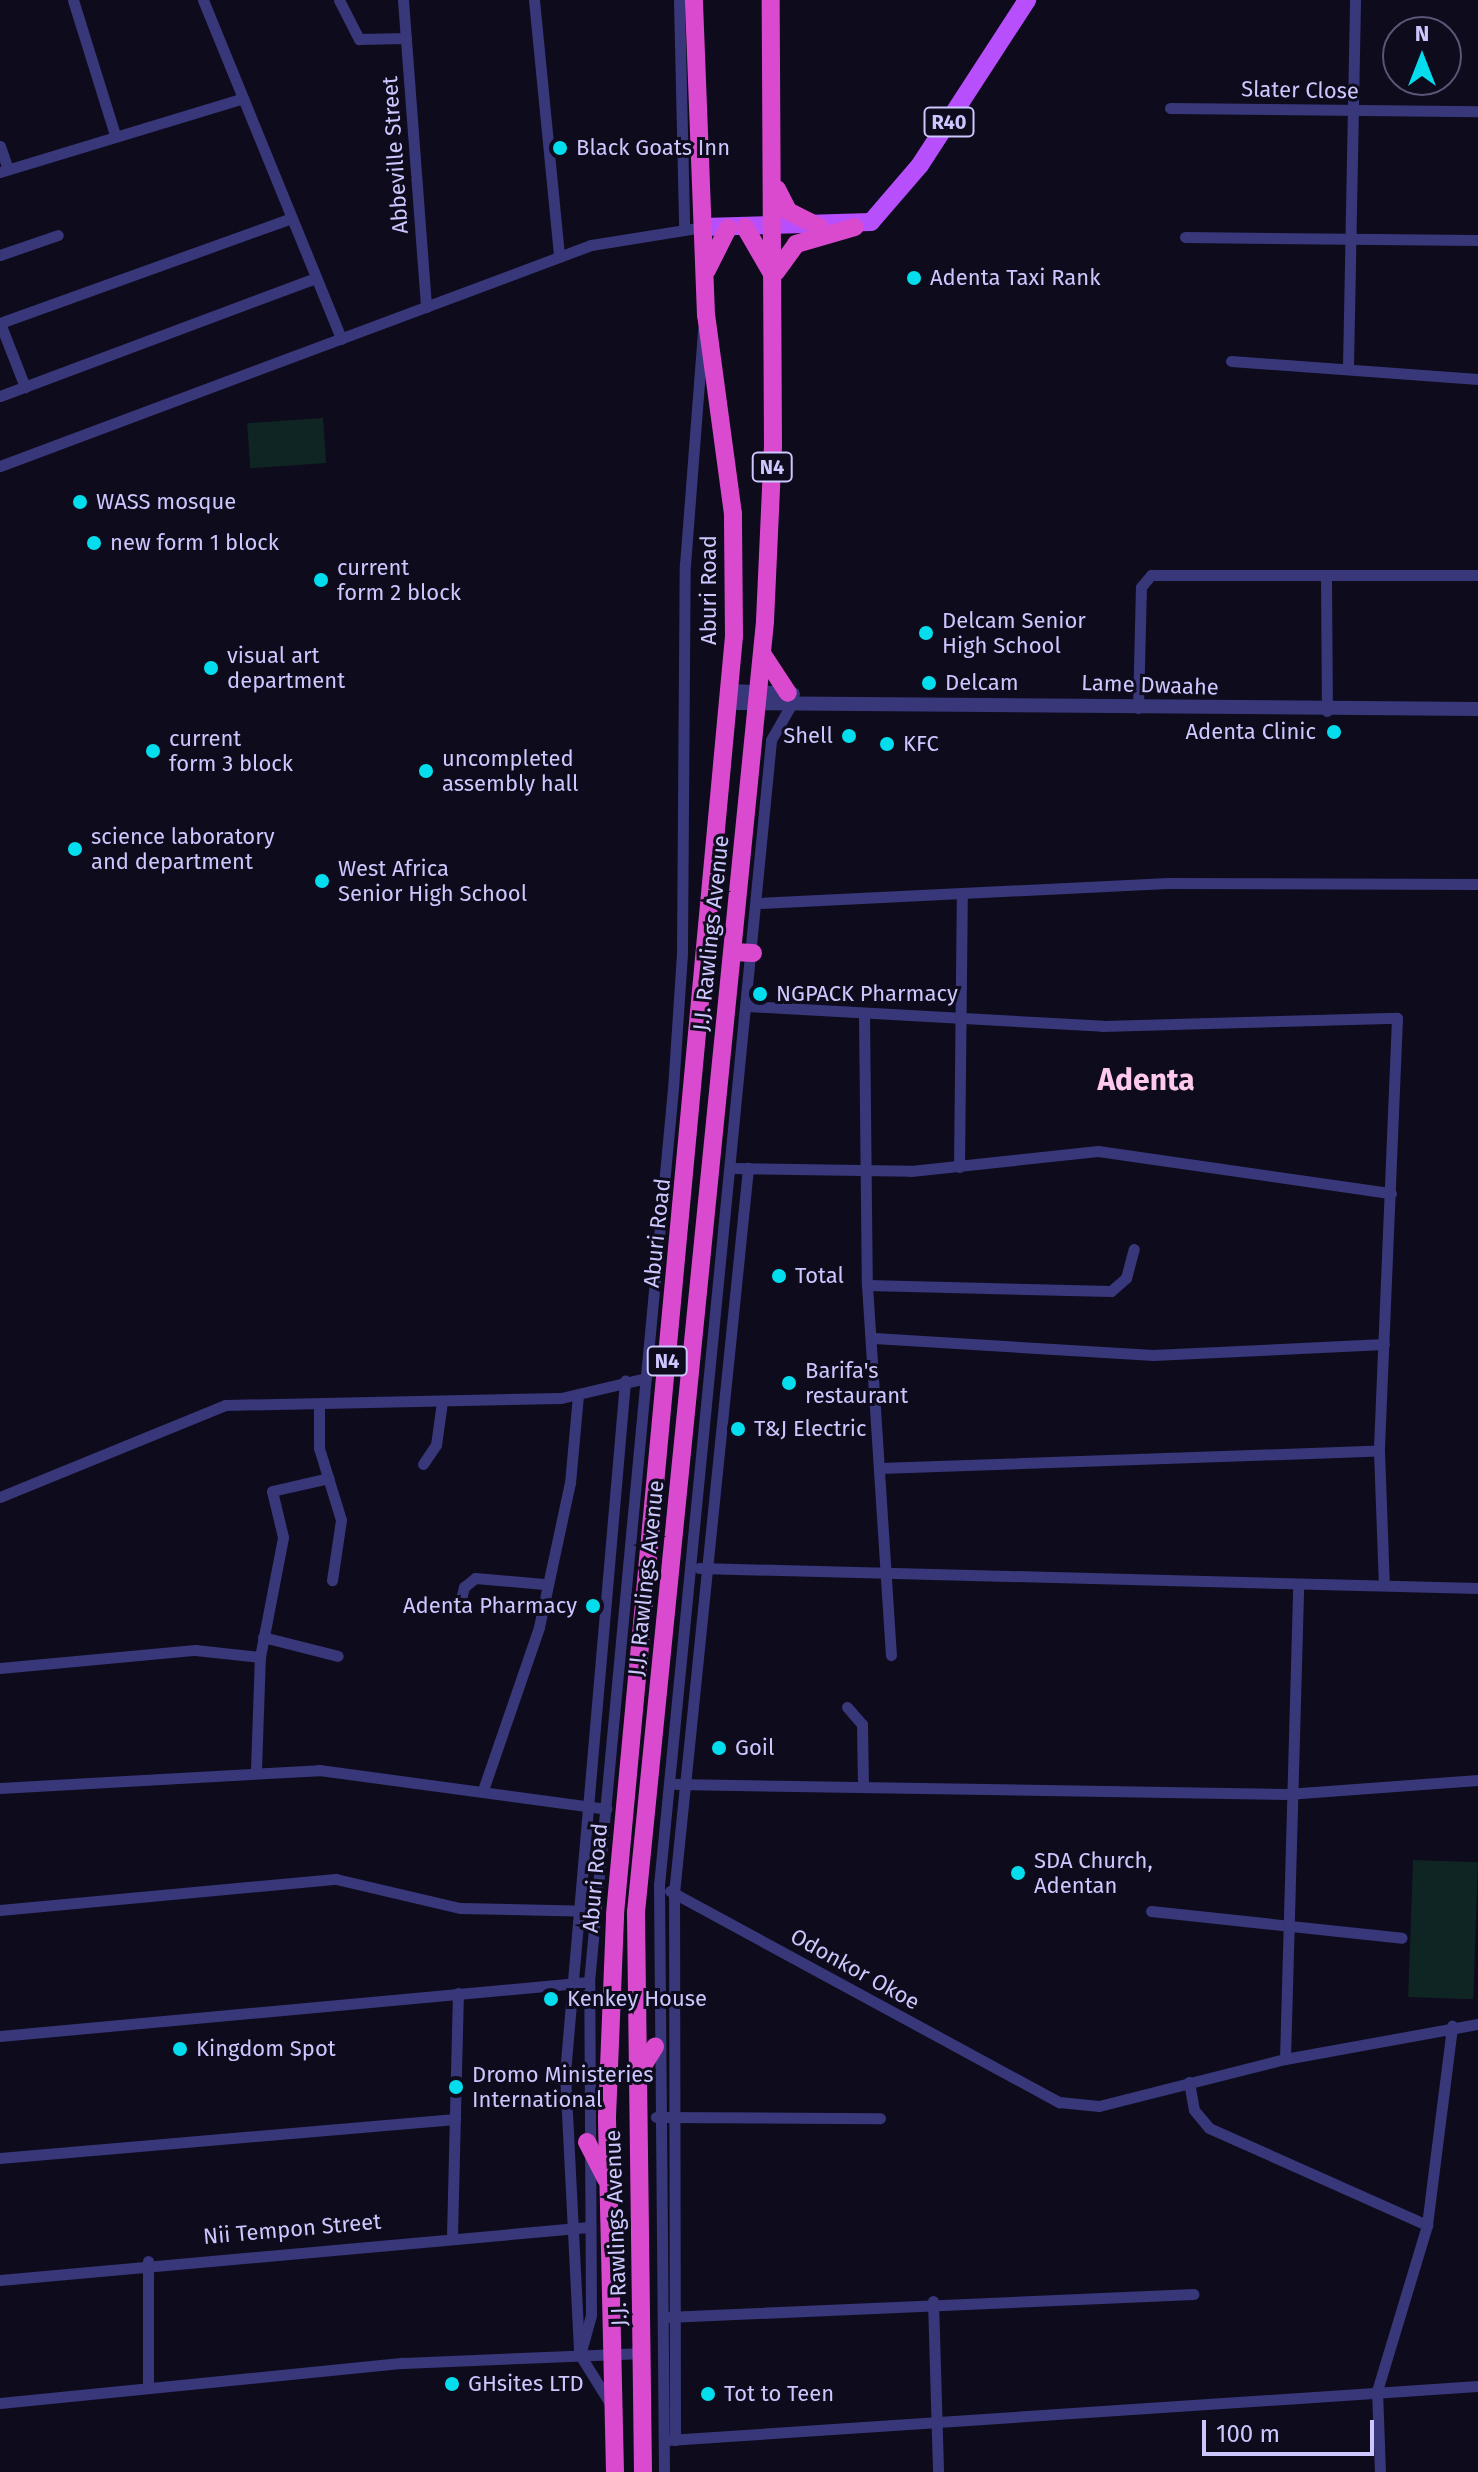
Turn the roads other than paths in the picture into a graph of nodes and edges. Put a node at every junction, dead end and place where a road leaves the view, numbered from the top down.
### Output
1 (73, 0) edge
2 (203, 0) edge
3 (339, 0) edge
4 (403, 0) edge
5 (534, 0) edge
6 (679, 0) edge
7 (694, 0) edge
8 (771, 0) edge
9 (1027, 0) edge
10 (1355, 0) edge
11 (406, 38) junction
12 (243, 98) junction
13 (1170, 108) dead end
14 (1352, 111) junction
15 (1478, 111) edge
16 (115, 135) junction
17 (0, 146) edge
18 (4, 170) edge
19 (775, 180) junction
20 (292, 218) junction
21 (703, 227) junction
22 (775, 227) junction
23 (820, 227) junction
24 (855, 227) junction
25 (684, 228) junction
26 (736, 228) junction
27 (58, 235) dead end
28 (1185, 237) dead end
29 (1478, 240) edge
30 (1350, 241) junction
31 (0, 255) edge
32 (559, 257) junction
33 (316, 278) junction
34 (774, 278) junction
35 (704, 280) junction
36 (426, 307) junction
37 (706, 315) junction
38 (0, 323) edge
39 (341, 339) junction
40 (1231, 361) dead end
41 (1348, 367) junction
42 (1478, 379) edge
43 (25, 387) junction
44 (0, 396) edge
45 (0, 466) edge
46 (1478, 575) edge
47 (1326, 577) junction
48 (763, 655) junction
49 (731, 697) junction
50 (758, 698) junction
51 (790, 699) junction
52 (1138, 708) junction
53 (1478, 709) edge
54 (1327, 711) junction
55 (1478, 884) edge
56 (962, 895) junction
57 (759, 903) junction
58 (733, 952) junction
59 (753, 953) junction
60 (748, 1006) junction
61 (864, 1014) junction
62 (961, 1021) junction
63 (959, 1167) junction
64 (730, 1168) junction
65 (748, 1168) junction
66 (865, 1170) junction
67 (1391, 1193) junction
68 (715, 1219) junction
69 (1134, 1249) dead end
70 (867, 1285) junction
71 (874, 1338) junction
72 (1384, 1344) junction
73 (659, 1354) junction
74 (646, 1378) junction
75 (625, 1381) junction
76 (578, 1395) junction
77 (442, 1402) junction
78 (319, 1404) junction
79 (1379, 1451) junction
80 (423, 1464) dead end
81 (880, 1468) junction
82 (329, 1478) junction
83 (0, 1497) edge
84 (685, 1523) junction
85 (690, 1568) junction
86 (706, 1568) junction
87 (885, 1569) junction
88 (332, 1580) dead end
89 (544, 1584) junction
90 (1298, 1584) junction
91 (1384, 1585) junction
92 (1478, 1588) edge
93 (459, 1607) dead end
94 (263, 1637) junction
95 (891, 1655) dead end
96 (338, 1656) dead end
97 (260, 1657) junction
98 (0, 1668) edge
99 (847, 1707) dead end
100 (256, 1769) junction
101 (1478, 1780) edge
102 (667, 1784) junction
103 (681, 1784) junction
104 (863, 1787) junction
105 (0, 1788) edge
106 (483, 1790) junction
107 (1287, 1794) junction
108 (590, 1807) junction
109 (606, 1809) junction
110 (659, 1885) junction
111 (674, 1893) junction
112 (0, 1910) edge
113 (576, 1911) junction
114 (596, 1911) junction
115 (1151, 1911) dead end
116 (1285, 1923) junction
117 (1402, 1938) dead end
118 (589, 1982) junction
119 (572, 1983) junction
120 (458, 1993) junction
121 (1478, 2024) edge
122 (1452, 2026) junction
123 (0, 2036) edge
124 (655, 2046) junction
125 (1285, 2059) junction
126 (636, 2077) junction
127 (1189, 2082) junction
128 (656, 2117) junction
129 (672, 2118) junction
130 (880, 2118) dead end
131 (455, 2119) junction
132 (587, 2142) junction
133 (0, 2158) edge
134 (608, 2182) junction
135 (1427, 2225) junction
136 (589, 2227) junction
137 (572, 2228) junction
138 (452, 2236) junction
139 (148, 2261) junction
140 (0, 2280) edge
141 (1193, 2294) dead end
142 (933, 2301) junction
143 (669, 2317) junction
144 (638, 2353) junction
145 (612, 2354) junction
146 (580, 2355) junction
147 (1478, 2386) edge
148 (148, 2388) junction
149 (1377, 2391) junction
150 (0, 2403) edge
151 (613, 2408) junction
152 (937, 2424) junction
153 (669, 2440) junction
154 (614, 2469) edge
155 (643, 2472) edge
156 (664, 2472) edge
157 (938, 2472) edge
158 (1380, 2472) edge

1 - 16 street
2 - 12 street
3 - 11 street
4 - 11 street, Abbeville Street
5 - 32 street
6 - 25 street
7 - 21 highway, Aburi Road / N4
8 - 19 highway, N4
9 - 24 main road, R40
10 - 14 street
11 - 36 street, Abbeville Street
12 - 16 street
12 - 20 street
13 - 14 street, Slater Close
14 - 15 street, Slater Close
14 - 30 street
16 - 18 street
17 - 18 street
19 - 22 highway, N4
19 - 23 highway
20 - 33 street
20 - 38 street
21 - 25 street
21 - 26 main road
21 - 35 highway, Aburi Road / N4
22 - 23 main road
22 - 26 main road
22 - 34 highway, N4
23 - 24 main road
24 - 34 highway
25 - 32 street
26 - 34 highway
26 - 35 highway
27 - 31 street
28 - 30 street
29 - 30 street
30 - 41 street
32 - 36 street
33 - 39 street
33 - 43 street
34 - 48 highway, N4
35 - 37 highway, Aburi Road / N4
36 - 39 street
37 - 49 highway, Aburi Road / N4
37 - 73 street
38 - 43 street
39 - 45 street
40 - 41 street
41 - 42 street
43 - 44 street
46 - 47 street
47 - 52 street
47 - 54 street
48 - 50 highway, N4
48 - 51 highway
49 - 50 street, Lame Dwaahe
49 - 73 highway, Aburi Road / N4
50 - 51 street, Lame Dwaahe
50 - 58 highway, J.J. Rawlings Avenue / N4
51 - 52 street, Lame Dwaahe
51 - 57 street
52 - 54 street, Lame Dwaahe
53 - 54 street, Lame Dwaahe
55 - 56 street
56 - 57 street
56 - 62 street
57 - 59 street
58 - 59 highway
58 - 68 highway, J.J. Rawlings Avenue / N4
59 - 60 street
60 - 61 street
60 - 64 street
61 - 62 street
61 - 66 street
62 - 63 street
62 - 67 street
63 - 66 street
63 - 67 street
64 - 65 street
64 - 68 street
65 - 66 street
65 - 86 street
66 - 70 street
67 - 72 street
68 - 84 highway, J.J. Rawlings Avenue / N4
69 - 70 street
70 - 71 street
71 - 72 street
71 - 81 street
72 - 79 street
73 - 74 street
73 - 134 highway, Aburi Road / N4
74 - 75 street
74 - 109 street
75 - 76 street
75 - 108 street
76 - 77 street
76 - 89 street
77 - 78 street
77 - 80 street
78 - 82 street
78 - 83 street
79 - 81 street
79 - 91 street
81 - 87 street
82 - 88 street
82 - 94 street
84 - 85 street
84 - 126 highway, J.J. Rawlings Avenue / N4
85 - 86 street
85 - 102 street
86 - 87 street
86 - 103 street
87 - 90 street
87 - 95 street
89 - 93 street
89 - 106 street
90 - 91 street
90 - 107 street
91 - 92 street
94 - 96 street
94 - 97 street
97 - 98 street
97 - 100 street
99 - 104 street
100 - 105 street
100 - 106 street
101 - 107 street
102 - 103 street
102 - 110 street
103 - 104 street
103 - 111 street
104 - 107 street
106 - 108 street
107 - 116 street
108 - 109 street
108 - 113 street
109 - 114 street
110 - 111 street, Odonkor Okoe
110 - 124 street
111 - 127 street, Odonkor Okoe
111 - 129 street
112 - 113 street
113 - 114 street
113 - 119 street
114 - 118 street
115 - 116 street
116 - 117 street
116 - 125 street
118 - 119 street
118 - 132 street
119 - 120 street
119 - 137 street
120 - 123 street
120 - 131 street
121 - 122 street, Odonkor Okoe
122 - 125 street, Odonkor Okoe
122 - 135 street
124 - 126 highway
124 - 128 street
125 - 127 street, Odonkor Okoe
126 - 144 highway, J.J. Rawlings Avenue / N4
127 - 135 street
128 - 129 street
128 - 143 street
129 - 130 street
129 - 143 street
131 - 133 street
131 - 138 street
132 - 134 highway
132 - 136 street
134 - 145 highway, Aburi Road / N4
135 - 149 street
136 - 137 street, Nii Tempon Street
136 - 146 street
137 - 138 street, Nii Tempon Street
137 - 146 street
138 - 139 street, Nii Tempon Street
139 - 140 street, Nii Tempon Street
139 - 148 street
141 - 142 street
142 - 143 street
142 - 152 street
143 - 153 street
144 - 145 street
144 - 155 highway, J.J. Rawlings Avenue / N4
145 - 146 street
145 - 151 highway, Aburi Road / N4
146 - 148 street
146 - 151 street
147 - 149 street
148 - 150 street
149 - 152 street
149 - 158 street
151 - 154 highway, Aburi Road / N4
152 - 153 street
152 - 157 street
153 - 156 street

